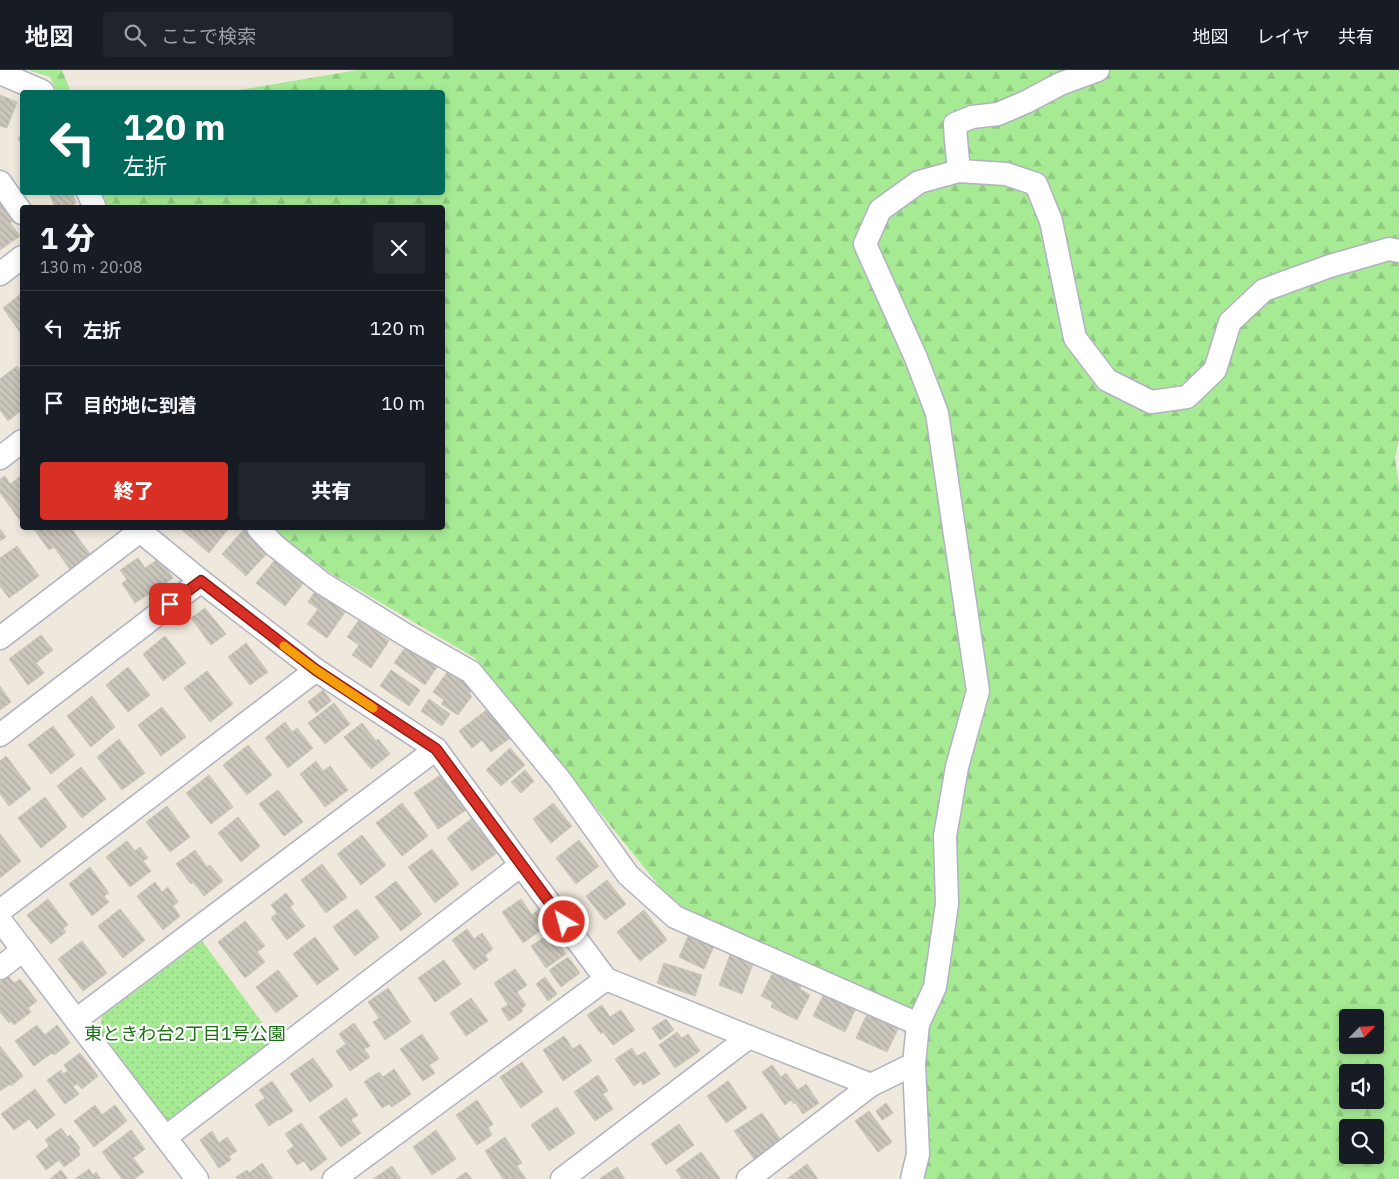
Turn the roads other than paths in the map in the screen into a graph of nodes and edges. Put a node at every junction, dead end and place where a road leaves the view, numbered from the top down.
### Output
1 (1098, 70) edge
2 (0, 73) edge
3 (40, 90) edge
4 (959, 171) junction
5 (0, 182) edge
6 (20, 210) edge
7 (1399, 251) edge
8 (20, 259) edge
9 (0, 274) edge
10 (20, 443) edge
11 (0, 458) edge
12 (139, 530) edge
13 (141, 530) edge
14 (260, 530) edge
15 (201, 581) junction
16 (0, 638) edge
17 (316, 670) junction
18 (0, 735) edge
19 (436, 749) junction
20 (521, 865) junction
21 (0, 911) edge
22 (0, 920) edge
23 (23, 950) junction
24 (0, 968) edge
25 (606, 978) junction
26 (76, 1020) junction
27 (918, 1024) junction
28 (749, 1037) junction
29 (914, 1064) junction
30 (871, 1085) junction
31 (166, 1137) junction
32 (197, 1179) edge
33 (334, 1179) edge
34 (562, 1179) edge
35 (748, 1179) edge
36 (912, 1179) edge

1 - 4 street
2 - 3 street
4 - 7 street
4 - 27 street
5 - 6 street
8 - 9 street
10 - 11 street
12 - 16 street
13 - 15 street
14 - 27 street
15 - 17 street
15 - 18 street
17 - 19 street
17 - 21 street
19 - 20 street
19 - 26 street
20 - 25 street
20 - 31 street
22 - 23 street
23 - 24 street
23 - 26 street
25 - 28 street
25 - 33 street
26 - 31 street
27 - 29 street
28 - 30 street
28 - 34 street
29 - 30 street
29 - 36 street
30 - 35 street
31 - 32 street

